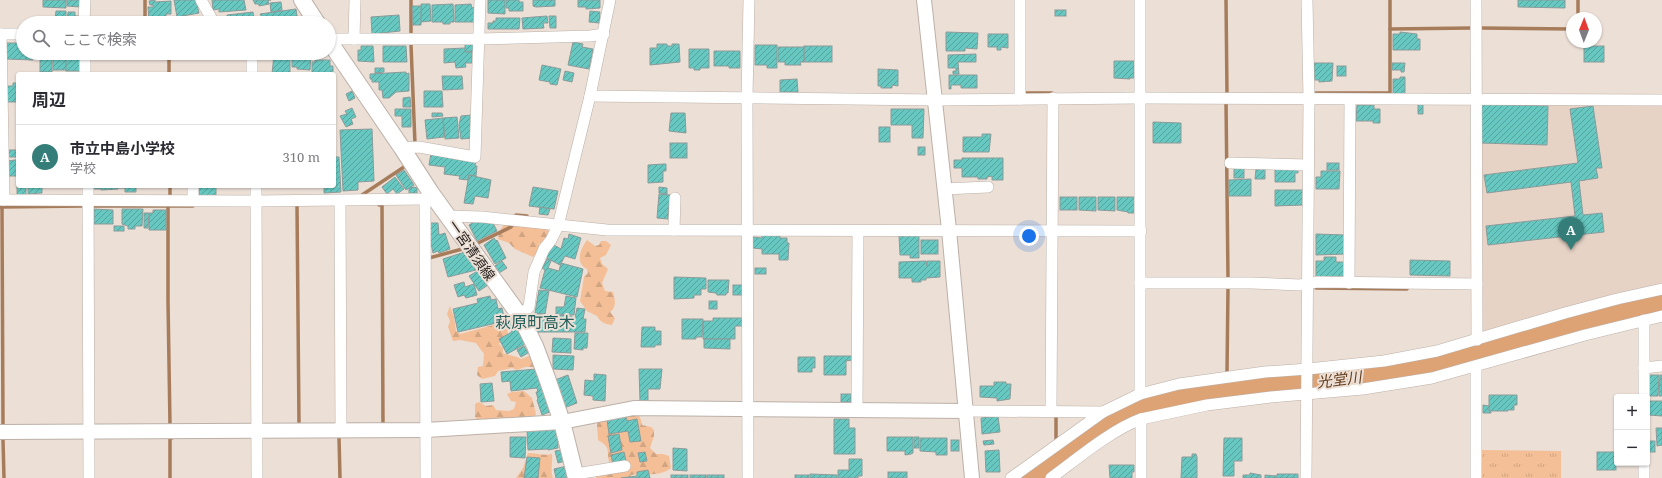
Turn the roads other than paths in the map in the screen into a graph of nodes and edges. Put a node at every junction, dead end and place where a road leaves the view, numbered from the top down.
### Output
1 (85, 0) edge
2 (201, 0) edge
3 (302, 0) edge
4 (355, 0) edge
5 (480, 0) edge
6 (610, 0) edge
7 (749, 0) edge
8 (924, 0) edge
9 (1020, 0) edge
10 (1140, 0) edge
11 (1308, 0) edge
12 (1476, 0) edge
13 (84, 16) edge
14 (210, 16) edge
15 (312, 16) edge
16 (0, 34) edge
17 (16, 34) edge
18 (604, 34) junction
19 (354, 39) junction
20 (480, 39) junction
21 (336, 40) edge
22 (336, 50) edge
23 (85, 60) edge
24 (252, 60) edge
25 (85, 72) edge
26 (252, 72) edge
27 (590, 96) junction
28 (747, 97) junction
29 (1052, 98) junction
30 (1139, 98) junction
31 (1020, 99) junction
32 (1309, 99) junction
33 (1476, 99) junction
34 (936, 100) junction
35 (1350, 100) junction
36 (1662, 100) edge
37 (402, 148) junction
38 (1230, 163) dead end
39 (1308, 165) junction
40 (88, 188) edge
41 (193, 188) edge
42 (256, 188) edge
43 (988, 188) dead end
44 (944, 189) junction
45 (428, 196) junction
46 (675, 198) dead end
47 (2, 200) edge
48 (193, 200) junction
49 (88, 201) junction
50 (256, 201) junction
51 (340, 201) junction
52 (448, 216) junction
53 (558, 226) junction
54 (674, 230) junction
55 (949, 230) junction
56 (749, 231) junction
57 (858, 231) junction
58 (1052, 231) junction
59 (1141, 231) junction
60 (1140, 283) junction
61 (1349, 283) junction
62 (1308, 284) junction
63 (1477, 284) junction
64 (1662, 290) edge
65 (520, 316) junction
66 (1662, 316) edge
67 (1644, 320) junction
68 (1477, 340) junction
69 (1476, 366) junction
70 (1662, 366) edge
71 (1644, 368) junction
72 (1308, 371) junction
73 (1140, 394) junction
74 (1307, 394) junction
75 (1644, 394) edge
76 (857, 409) junction
77 (748, 410) junction
78 (967, 411) junction
79 (1051, 411) junction
80 (1103, 412) junction
81 (1141, 419) junction
82 (562, 422) junction
83 (426, 430) junction
84 (257, 431) junction
85 (341, 431) junction
86 (0, 432) edge
87 (88, 432) junction
88 (625, 466) dead end
89 (1644, 466) edge
90 (576, 476) edge
91 (89, 478) edge
92 (258, 478) edge
93 (426, 478) edge
94 (748, 478) edge
95 (972, 478) edge
96 (1011, 478) edge
97 (1051, 478) edge
98 (1141, 478) edge
99 (1306, 478) edge
100 (1476, 478) edge
101 (1644, 478) edge

1 - 13 street
2 - 14 street
3 - 15 main road
4 - 19 street
5 - 20 street
6 - 18 street
7 - 28 street
8 - 34 street
9 - 31 street
10 - 30 street
11 - 32 street
12 - 33 street
16 - 17 street
16 - 47 street
18 - 20 street
18 - 27 street
19 - 20 street
19 - 21 street
20 - 37 street
22 - 37 main road, 一宮清須線
23 - 25 street
24 - 26 street
27 - 28 street
27 - 53 street
28 - 34 street
28 - 56 street
29 - 30 street
29 - 31 street
29 - 58 street
30 - 32 street
30 - 59 street
31 - 34 street
32 - 35 street
32 - 39 street
33 - 35 street
33 - 36 street
33 - 63 street
34 - 44 street
35 - 61 street
37 - 45 main road, 一宮清須線
38 - 39 street
39 - 62 street
40 - 49 street
41 - 48 street
42 - 50 street
43 - 44 street
44 - 55 street
45 - 51 street
45 - 52 main road, 一宮清須線
45 - 83 street
46 - 54 street
47 - 49 street
48 - 49 street
48 - 50 street
49 - 87 street
50 - 51 street
50 - 84 street
51 - 85 street
52 - 53 street
52 - 65 main road, 一宮清須線
53 - 54 street
53 - 65 street
54 - 56 street
55 - 57 street
55 - 58 street
55 - 78 street
56 - 57 street
56 - 77 street
57 - 76 street
58 - 59 street
58 - 79 street
59 - 60 street
60 - 62 street
60 - 73 street
61 - 62 street
61 - 63 street
62 - 72 street
63 - 68 street
64 - 68 street
65 - 82 main road, 一宮清須線
66 - 67 street
67 - 69 street
67 - 71 street
68 - 72 street
69 - 74 street
69 - 100 street
70 - 71 street
71 - 75 street
72 - 73 street
72 - 74 street
73 - 80 street
74 - 81 street
74 - 99 street
76 - 77 street
76 - 78 street
77 - 82 street
77 - 94 street
78 - 79 street
78 - 95 street
79 - 80 street
80 - 96 street
81 - 97 street
81 - 98 street
82 - 83 street
82 - 90 main road, 一宮清須線
83 - 85 street
83 - 93 street
84 - 85 street
84 - 87 street
84 - 92 street
86 - 87 street
87 - 91 street
88 - 90 street
89 - 101 street

